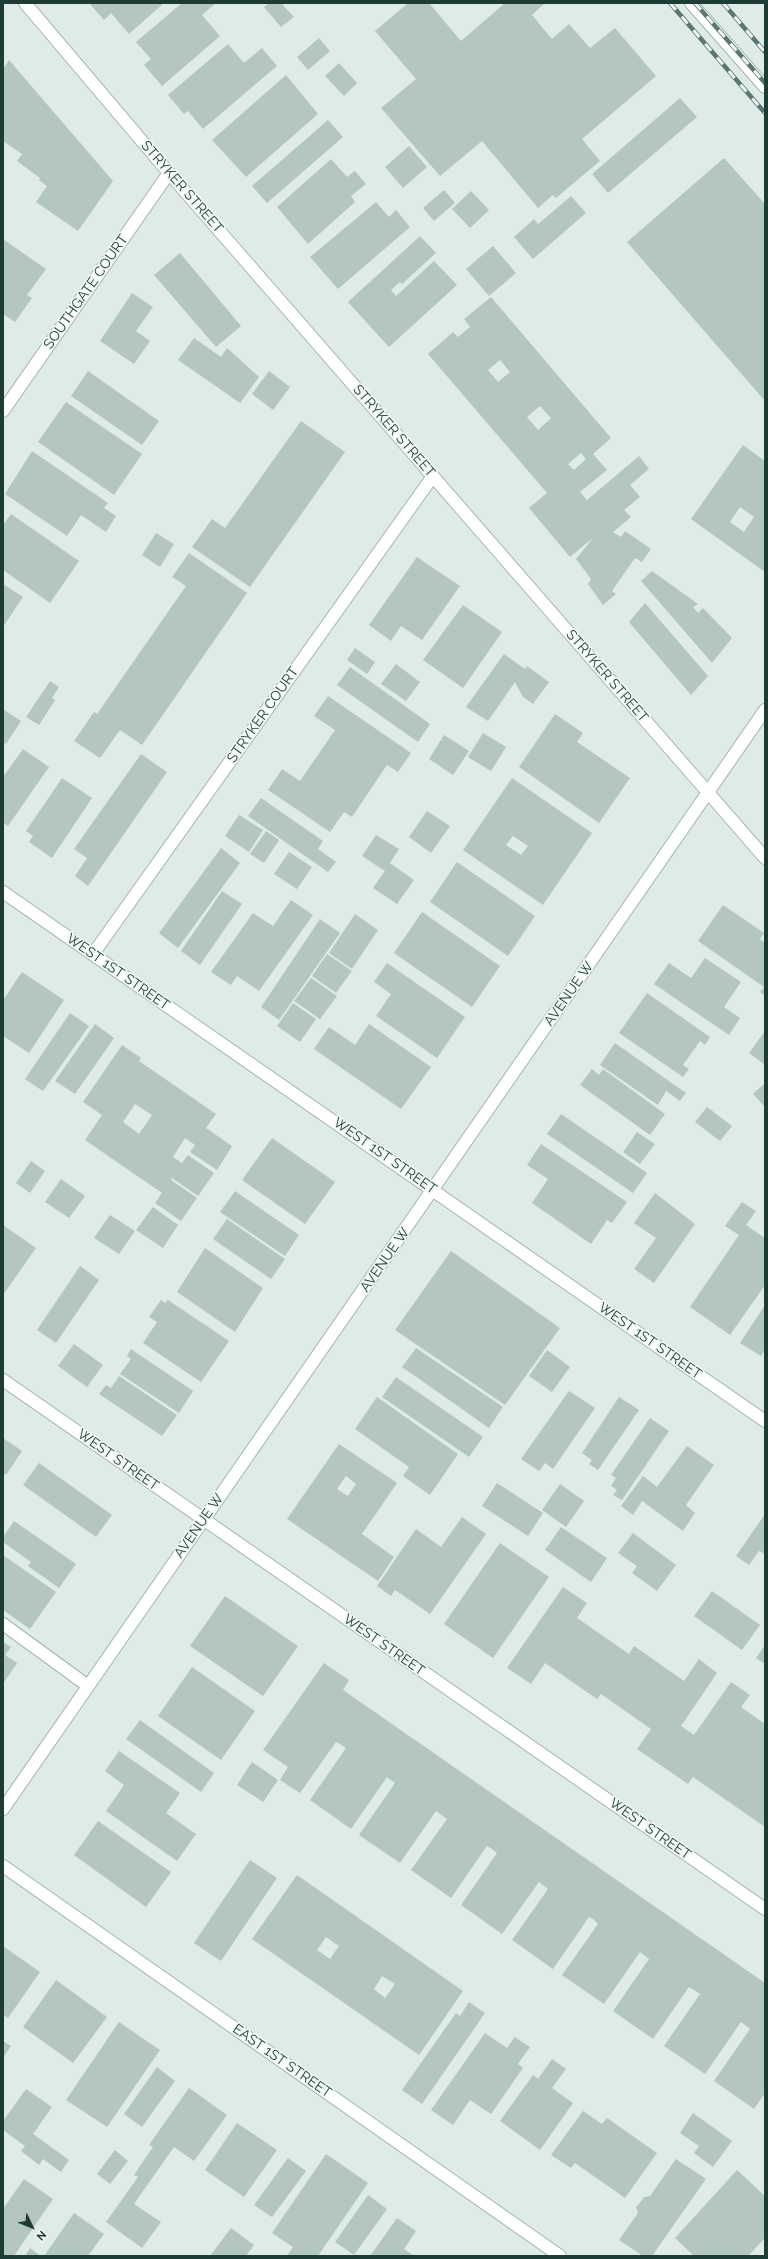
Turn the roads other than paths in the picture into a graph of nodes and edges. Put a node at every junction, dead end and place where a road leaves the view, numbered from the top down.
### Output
1 (25, 3) edge
2 (691, 3) edge
3 (765, 87) edge
4 (169, 173) junction
5 (3, 410) edge
6 (433, 476) junction
7 (765, 710) edge
8 (708, 792) junction
9 (765, 858) edge
10 (3, 892) edge
11 (93, 954) junction
12 (434, 1190) junction
13 (3, 1380) edge
14 (765, 1421) edge
15 (204, 1519) junction
16 (3, 1624) edge
17 (88, 1686) junction
18 (3, 1809) edge
19 (3, 1866) edge
20 (765, 1909) edge
21 (560, 2256) edge

1 - 4 street, STRYKER STREET
2 - 3 street
4 - 5 street, SOUTHGATE COURT
4 - 6 street, STRYKER STREET
6 - 8 street, STRYKER STREET
6 - 11 street, STRYKER COURT
7 - 8 street, AVENUE W
8 - 9 street, STRYKER STREET
8 - 12 street, AVENUE W
10 - 11 street, WEST 1ST STREET
11 - 12 street, WEST 1ST STREET
12 - 14 street, WEST 1ST STREET
12 - 15 street, AVENUE W
13 - 15 street, WEST STREET
15 - 17 street, AVENUE W
15 - 20 street, WEST STREET
16 - 17 street
17 - 18 street, AVENUE W
19 - 21 street, EAST 1ST STREET

